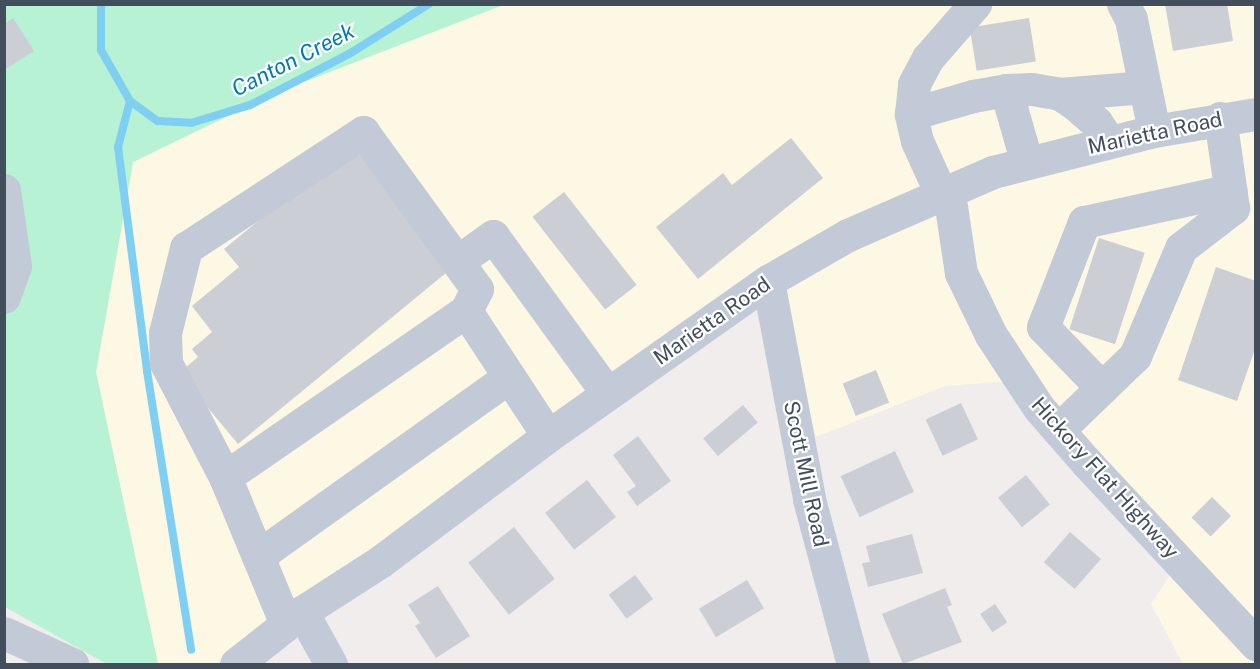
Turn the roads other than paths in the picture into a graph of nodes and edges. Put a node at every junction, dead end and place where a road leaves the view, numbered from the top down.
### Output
1 (975, 4) edge
2 (1123, 4) edge
3 (1145, 87) junction
4 (1006, 90) junction
5 (1060, 94) junction
6 (911, 114) junction
7 (1256, 114) edge
8 (1220, 118) junction
9 (1154, 131) junction
10 (1109, 141) junction
11 (1027, 163) junction
12 (4, 190) edge
13 (1231, 190) junction
14 (945, 195) junction
15 (458, 261) junction
16 (768, 281) junction
17 (4, 297) edge
18 (466, 311) junction
19 (509, 377) junction
20 (1102, 388) junction
21 (608, 394) junction
22 (1058, 429) junction
23 (548, 436) junction
24 (225, 477) junction
25 (258, 556) junction
26 (294, 618) junction
27 (4, 633) edge
28 (1256, 644) edge
29 (72, 664) edge
30 (236, 664) edge
31 (331, 664) edge
32 (853, 664) edge

1 - 6 street, Hickory Flat Highway
2 - 3 street
3 - 5 street
3 - 9 street
4 - 5 street
4 - 6 street
4 - 11 street
5 - 10 street
6 - 14 street, Hickory Flat Highway
7 - 8 street, Marietta Road
8 - 9 street, Marietta Road
8 - 13 street
9 - 10 street, Marietta Road
10 - 11 street, Marietta Road
11 - 14 street, Marietta Road
12 - 17 street
13 - 20 street
13 - 20 street
14 - 16 street, Marietta Road
14 - 22 street, Hickory Flat Highway
15 - 18 street
15 - 21 street
15 - 24 street
16 - 21 street, Marietta Road
16 - 32 street, Scott Mill Road
18 - 19 street
18 - 24 street
19 - 23 street
19 - 25 street
20 - 22 street
21 - 23 street, Marietta Road
22 - 28 street, Hickory Flat Highway
23 - 26 street, Marietta Road
24 - 25 street
25 - 26 street
26 - 30 street, Marietta Road
26 - 31 street
27 - 29 street

